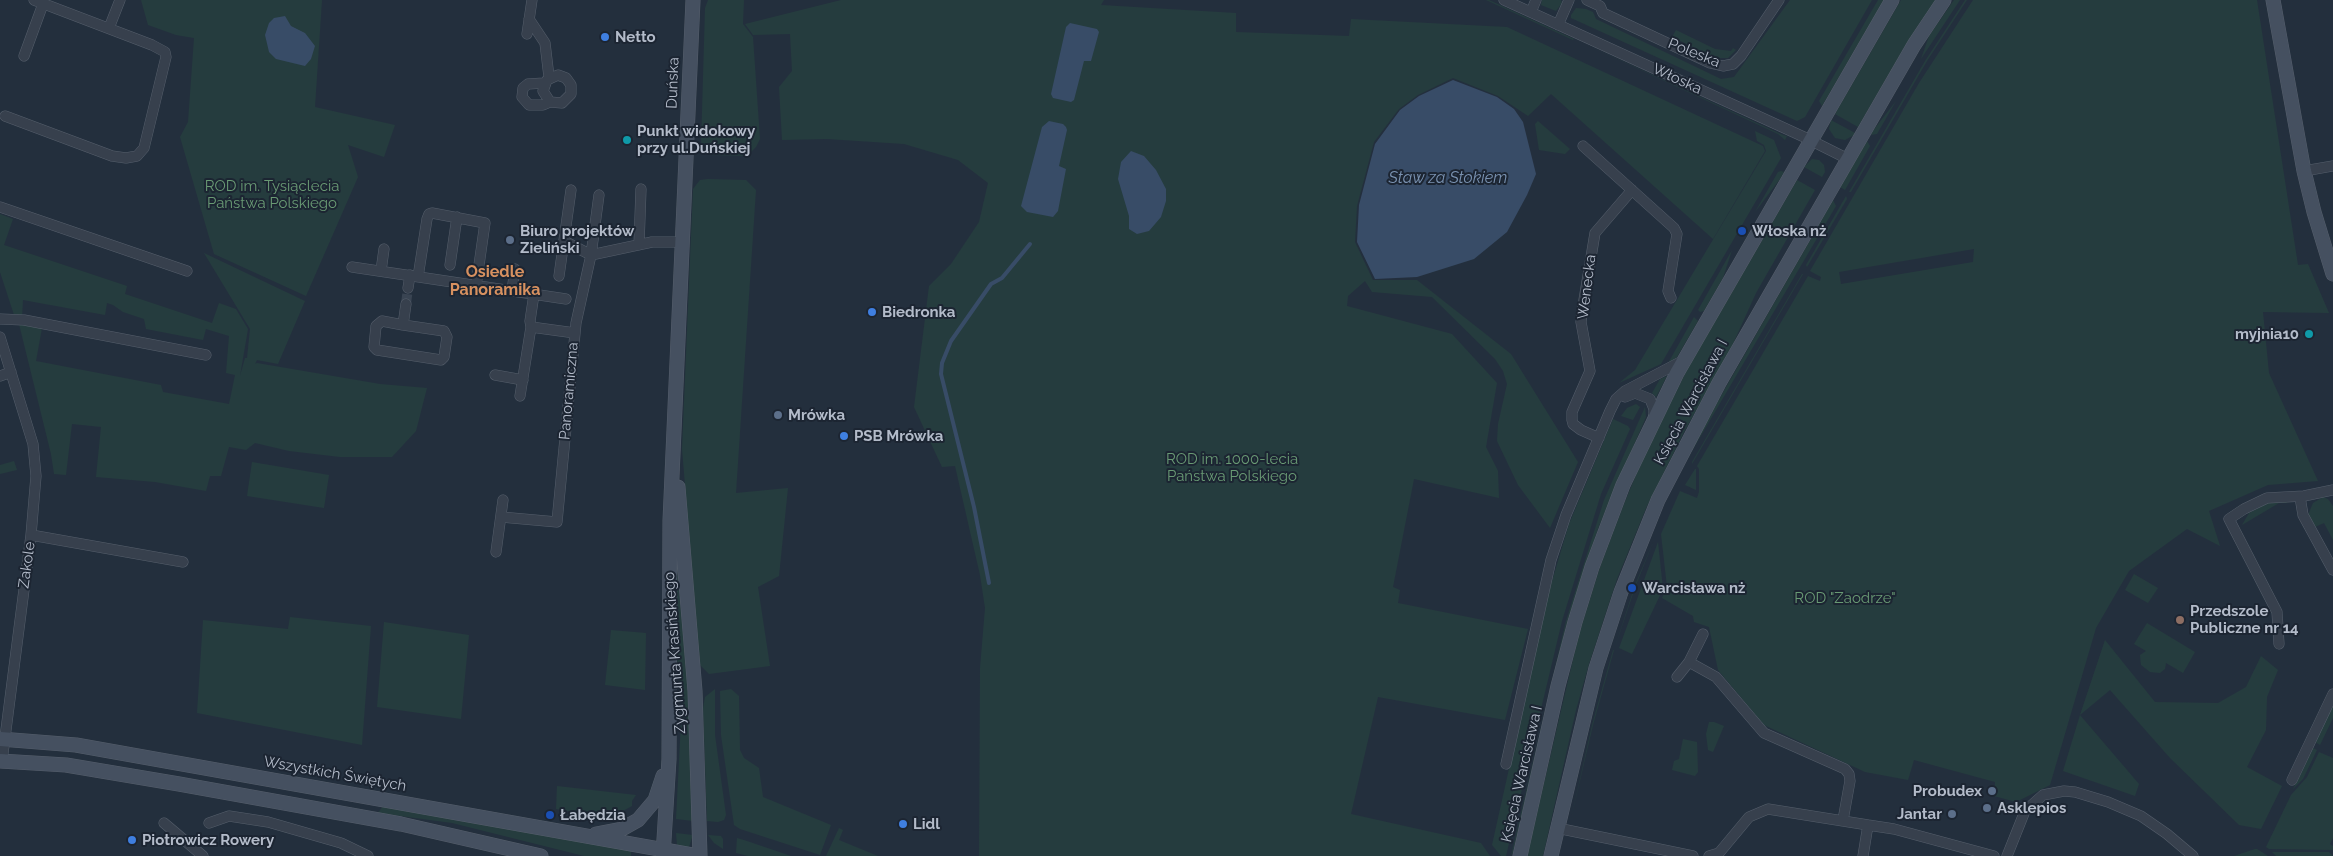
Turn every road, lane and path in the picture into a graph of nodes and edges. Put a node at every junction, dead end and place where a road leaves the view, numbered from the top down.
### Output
1 (120, 0) edge
2 (532, 0) edge
3 (693, 0) edge
4 (1504, 0) edge
5 (1536, 0) edge
6 (1569, 0) edge
7 (1587, 0) edge
8 (1779, 0) edge
9 (1892, 0) edge
10 (1944, 0) edge
11 (2272, 0) edge
12 (38, 1) edge
13 (1531, 12) junction
14 (529, 19) junction
15 (1558, 24) junction
16 (109, 28) junction
17 (527, 34) dead end
18 (24, 56) dead end
19 (547, 80) junction
20 (550, 102) junction
21 (6, 116) dead end
22 (1811, 140) junction
23 (1583, 146) dead end
24 (1848, 159) junction
25 (2333, 166) edge
26 (686, 167) joint
27 (2304, 171) junction
28 (641, 189) dead end
29 (571, 190) dead end
30 (1632, 190) junction
31 (599, 195) dead end
32 (0, 207) edge
33 (457, 217) junction
34 (564, 241) junction
35 (683, 242) junction
36 (639, 245) junction
37 (384, 249) dead end
38 (591, 255) junction
39 (450, 265) dead end
40 (352, 267) dead end
41 (516, 269) dead end
42 (187, 271) dead end
43 (381, 271) junction
44 (2333, 274) edge
45 (414, 276) junction
46 (559, 276) dead end
47 (476, 286) junction
48 (408, 288) tunnel mouth
49 (512, 291) junction
50 (534, 294) junction
51 (1671, 298) dead end
52 (566, 299) dead end
53 (406, 304) tunnel mouth
54 (0, 319) edge
55 (403, 325) junction
56 (531, 327) junction
57 (575, 333) junction
58 (0, 337) edge
59 (206, 355) dead end
60 (1685, 358) junction
61 (11, 372) junction
62 (495, 375) dead end
63 (0, 376) edge
64 (523, 380) junction
65 (520, 396) dead end
66 (1610, 411) junction
67 (1654, 418) junction
68 (1599, 438) junction
69 (674, 448) junction
70 (2333, 490) edge
71 (2300, 497) junction
72 (503, 500) dead end
73 (501, 517) junction
74 (31, 535) junction
75 (496, 552) dead end
76 (183, 562) dead end
77 (2333, 570) edge
78 (1704, 634) dead end
79 (2279, 644) dead end
80 (1689, 662) junction
81 (1677, 677) dead end
82 (2333, 694) edge
83 (2, 739) edge
84 (669, 759) junction
85 (1, 761) edge
86 (1506, 764) dead end
87 (2292, 780) dead end
88 (1843, 820) junction
89 (209, 822) dead end
90 (164, 823) dead end
91 (1868, 825) junction
92 (1557, 828) junction
93 (576, 834) junction
94 (664, 853) edge
95 (203, 856) edge
96 (368, 856) edge
97 (542, 856) edge
98 (699, 856) edge
99 (1520, 856) edge
100 (1551, 856) edge
101 (1693, 856) edge
102 (1710, 856) edge
103 (1862, 856) edge
104 (1994, 856) edge
105 (2007, 856) edge
106 (2193, 856) edge

1 - 16 street
2 - 14 street
3 - 26 street, Duńska
4 - 13 street, Włoska
5 - 13 street
6 - 15 street
7 - 8 street, Poleska
9 - 22 street, Księcia Warcisława I
10 - 24 street, Księcia Warcisława I
11 - 27 street
12 - 16 street
12 - 18 street
13 - 15 street, Włoska
14 - 17 street
14 - 19 street
15 - 22 street, Włoska
16 - 21 street
19 - 20 street
19 - 20 street
19 - 20 street
22 - 24 street, Włoska
22 - 60 street, Księcia Warcisława I
23 - 30 street
24 - 92 street, Księcia Warcisława I
25 - 27 street
26 - 35 street, Zygmunta Krasińskiego
27 - 44 street
28 - 36 street
29 - 34 street
30 - 51 street
30 - 68 street, Wenecka
31 - 38 street, Panoramiczna
32 - 42 street
33 - 39 street
33 - 45 street
33 - 47 street
34 - 38 street
34 - 46 street
35 - 36 street
35 - 69 street, Zygmunta Krasińskiego
36 - 38 street
37 - 43 street
38 - 57 street, Panoramiczna
40 - 43 street
41 - 49 street
43 - 45 street
45 - 47 street
45 - 48 street
47 - 49 street
49 - 50 street
50 - 52 street
50 - 56 street
53 - 55 street
54 - 59 street
55 - 55 street
56 - 57 street
56 - 64 street
57 - 73 street, Panoramiczna
58 - 61 street, Zakole
60 - 66 street
60 - 67 street, Księcia Warcisława I
61 - 63 street
61 - 74 street, Zakole
62 - 64 street
64 - 65 street
66 - 67 street
66 - 68 street
67 - 99 street, Księcia Warcisława I
68 - 86 street
69 - 84 street, Zygmunta Krasińskiego
69 - 98 street, Zygmunta Krasińskiego
70 - 71 street
71 - 77 street
71 - 79 street
72 - 73 street
73 - 75 street
74 - 76 street
74 - 83 street, Zakole
78 - 80 street
80 - 81 street
80 - 88 street
82 - 87 street
83 - 85 street, Zakole
83 - 93 street, Wszystkich Świętych
84 - 93 street, Zygmunta Krasińskiego
84 - 94 street, Zygmunta Krasińskiego
85 - 97 street
88 - 91 street
88 - 102 street
89 - 96 street
90 - 95 street
91 - 103 street
91 - 104 street
92 - 100 street, Księcia Warcisława I
92 - 101 street
93 - 94 street, Wszystkich Świętych
94 - 98 street, Wszystkich Świętych
105 - 106 street

